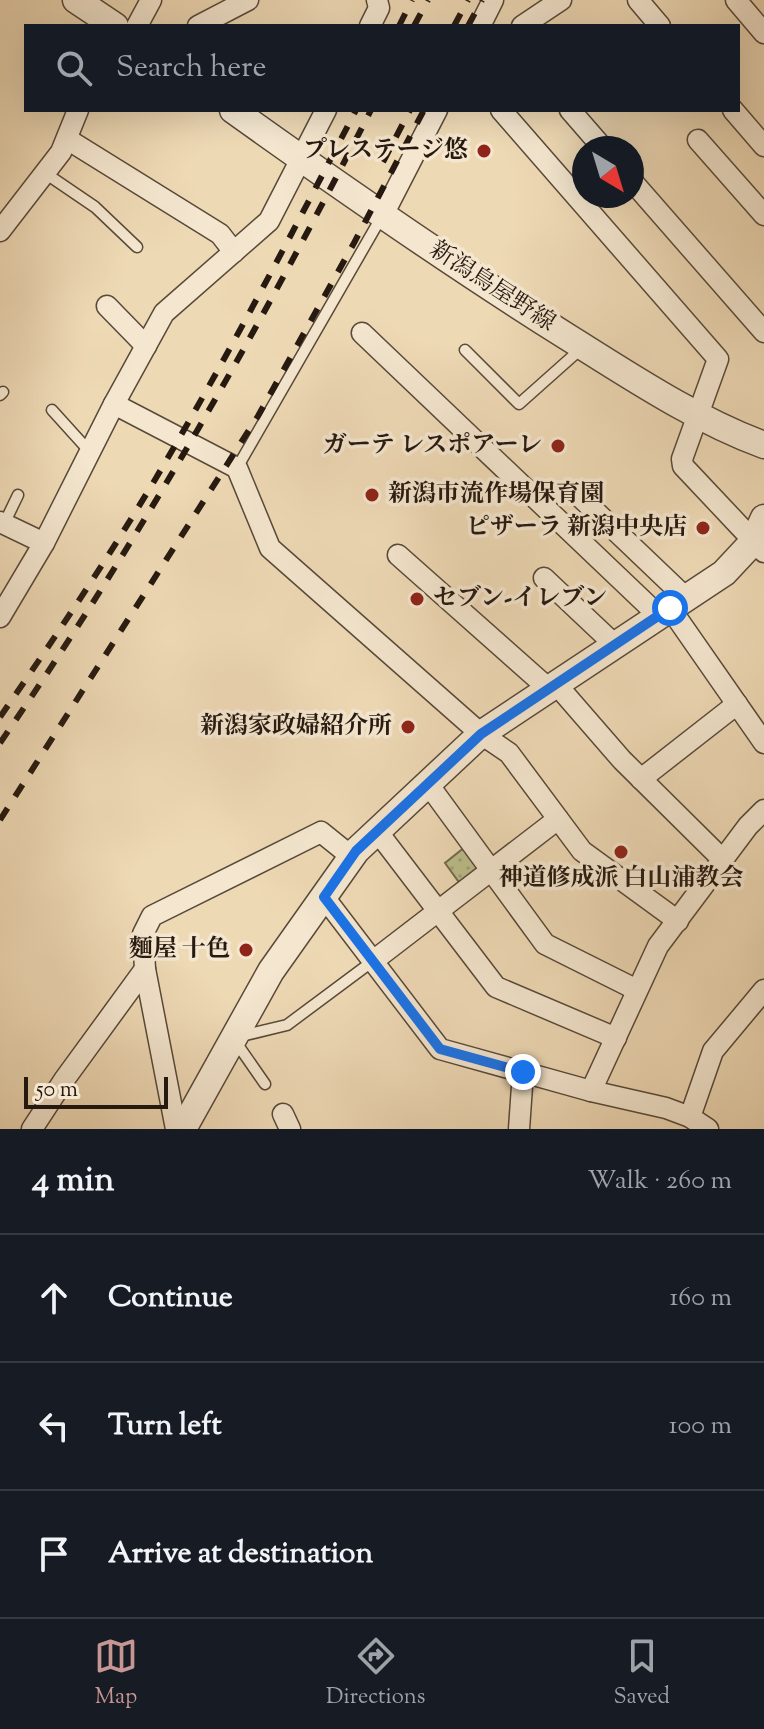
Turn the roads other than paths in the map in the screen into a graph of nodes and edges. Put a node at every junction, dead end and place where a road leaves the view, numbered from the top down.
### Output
1 (76, 0) edge
2 (151, 0) edge
3 (248, 0) edge
4 (377, 0) edge
5 (493, 0) edge
6 (561, 0) edge
7 (638, 0) edge
8 (736, 0) edge
9 (112, 24) edge
10 (138, 24) edge
11 (202, 24) edge
12 (371, 24) edge
13 (481, 24) edge
14 (525, 24) edge
15 (658, 24) edge
16 (764, 33) edge
17 (77, 112) edge
18 (236, 112) edge
19 (325, 112) edge
20 (436, 112) edge
21 (503, 112) edge
22 (572, 112) edge
23 (735, 112) edge
24 (593, 136) edge
25 (67, 139) junction
26 (698, 140) dead end
27 (764, 146) edge
28 (301, 159) junction
29 (45, 173) junction
30 (644, 195) edge
31 (383, 215) junction
32 (764, 215) edge
33 (0, 231) edge
34 (137, 247) dead end
35 (234, 252) junction
36 (107, 306) dead end
37 (764, 332) edge
38 (362, 333) dead end
39 (146, 346) junction
40 (583, 347) junction
41 (465, 350) dead end
42 (114, 404) junction
43 (52, 410) dead end
44 (699, 414) junction
45 (764, 445) edge
46 (90, 452) junction
47 (237, 468) junction
48 (576, 493) dead end
49 (18, 495) dead end
50 (2, 523) edge
51 (760, 537) edge
52 (44, 543) junction
53 (398, 555) dead end
54 (26, 575) junction
55 (544, 578) dead end
56 (0, 597) edge
57 (671, 607) junction
58 (0, 617) edge
59 (615, 645) junction
60 (553, 686) junction
61 (737, 704) junction
62 (481, 734) junction
63 (764, 743) edge
64 (641, 779) junction
65 (428, 784) junction
66 (764, 810) edge
67 (558, 819) junction
68 (377, 831) junction
69 (352, 857) junction
70 (723, 860) junction
71 (491, 870) junction
72 (324, 897) junction
73 (438, 911) junction
74 (678, 921) junction
75 (373, 961) junction
76 (145, 969) junction
77 (637, 990) junction
78 (764, 990) edge
79 (233, 1038) junction
80 (616, 1038) junction
81 (523, 1072) junction
82 (265, 1084) dead end
83 (591, 1091) junction
84 (690, 1117) junction
85 (32, 1129) edge
86 (176, 1129) edge
87 (183, 1129) edge
88 (519, 1129) edge
89 (708, 1129) edge

1 - 9 street
2 - 10 street
3 - 11 street
4 - 12 street
5 - 13 street
6 - 14 street
7 - 15 street
8 - 16 street
17 - 25 street
18 - 28 street, 新潟鳥屋野線
19 - 28 street
20 - 31 street
21 - 44 street
22 - 24 street
23 - 27 street
25 - 29 street
25 - 35 street
26 - 32 street
28 - 31 street, 新潟鳥屋野線
28 - 35 street
29 - 33 street
29 - 34 lane
30 - 37 street
31 - 40 street, 新潟鳥屋野線
31 - 47 lane
35 - 39 street
36 - 39 street
38 - 57 street
39 - 42 street
40 - 41 lane
40 - 44 street, 新潟鳥屋野線
42 - 46 street
42 - 47 street
43 - 46 lane
44 - 45 street, 新潟鳥屋野線
44 - 51 street
46 - 52 street
47 - 62 street
48 - 57 street
49 - 50 lane
50 - 52 street
51 - 57 street
52 - 54 street
53 - 60 street
54 - 56 street
54 - 58 street
55 - 59 street
57 - 59 street
57 - 61 street
59 - 60 street
60 - 62 street
60 - 64 street
61 - 63 street
61 - 64 street
62 - 65 street
62 - 67 street
64 - 70 street
65 - 68 street
65 - 71 street
66 - 70 street
67 - 71 street
67 - 74 street
68 - 69 street
68 - 73 street
69 - 72 street
69 - 76 street
70 - 74 street
71 - 73 street
71 - 77 street
72 - 75 street
72 - 79 street
73 - 75 street
73 - 80 street
74 - 77 street
75 - 79 lane
75 - 81 street
76 - 85 street
76 - 86 street
77 - 80 street
78 - 84 street
79 - 82 lane
79 - 87 street
80 - 83 street
81 - 83 street
81 - 88 street
83 - 84 street
84 - 89 street

